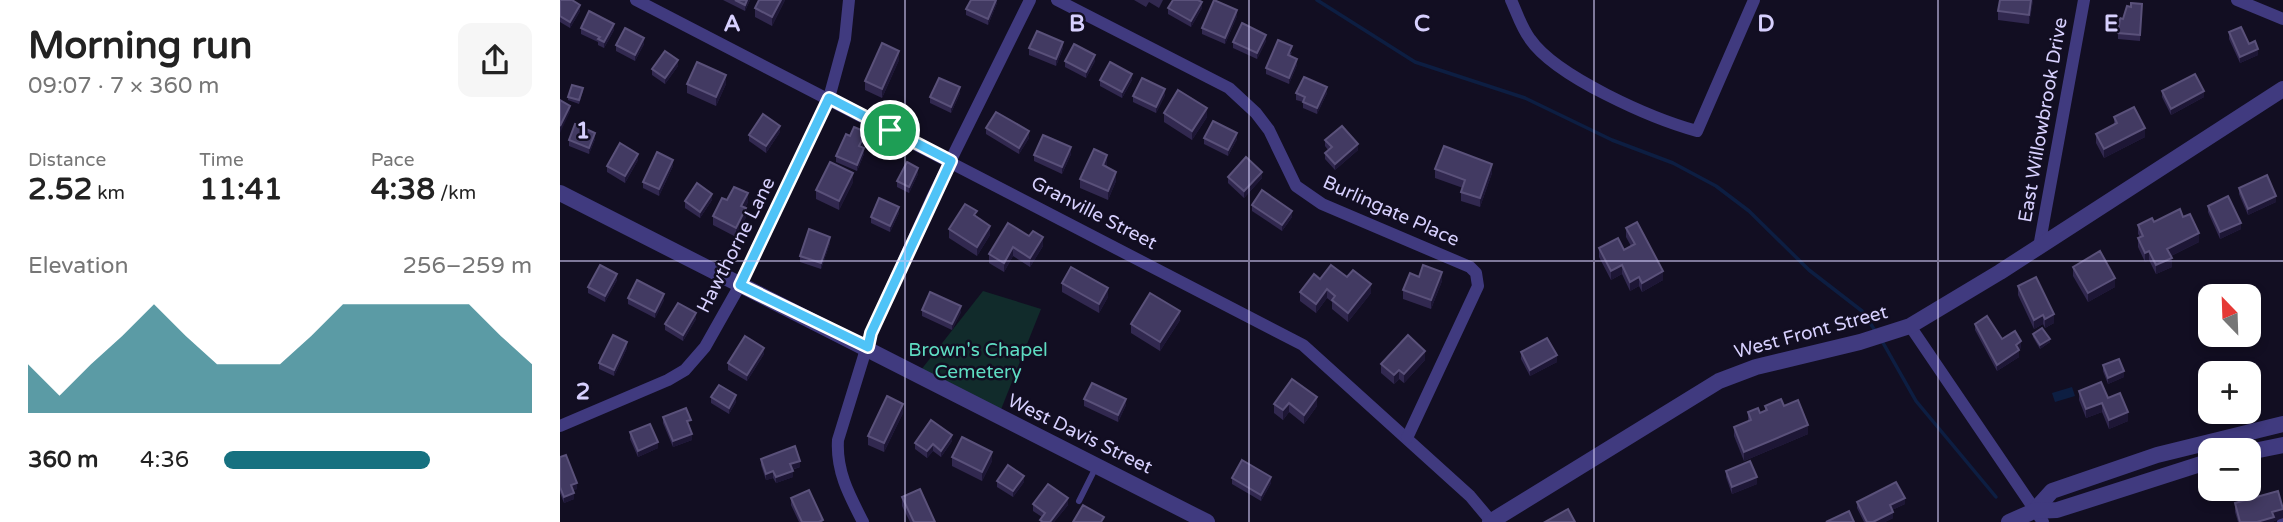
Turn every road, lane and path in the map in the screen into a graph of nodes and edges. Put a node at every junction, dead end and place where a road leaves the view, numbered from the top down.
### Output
1 (636, 0) edge
2 (849, 0) edge
3 (1030, 0) edge
4 (1057, 0) edge
5 (1511, 0) edge
6 (1754, 0) edge
7 (2084, 0) edge
8 (2237, 0) edge
9 (2283, 19) edge
10 (2283, 89) edge
11 (829, 98) junction
12 (951, 161) junction
13 (560, 193) edge
14 (2039, 247) junction
15 (740, 285) junction
16 (1910, 326) junction
17 (868, 347) junction
18 (2283, 424) edge
19 (560, 426) edge
20 (1407, 438) junction
21 (2283, 445) edge
22 (2261, 450) edge
23 (2198, 465) edge
24 (1097, 466) junction
25 (1079, 501) dead end
26 (2039, 517) edge
27 (863, 522) edge
28 (1207, 522) edge
29 (1491, 522) edge
30 (2009, 522) edge

1 - 11 street, Granville Street
2 - 11 street, Hawthorne Lane
3 - 12 street
4 - 20 street, Burlingate Place
5 - 6 street
7 - 14 street, East Willowbrook Drive
8 - 9 street
10 - 14 street, West Front Street
11 - 12 street, Granville Street
11 - 15 street, Hawthorne Lane
12 - 17 street
12 - 20 street, Granville Street
13 - 15 street, West Davis Street
14 - 16 street, West Front Street
15 - 17 street, West Davis Street
15 - 19 street, Hawthorne Lane
16 - 26 street
16 - 29 street, West Front Street
17 - 24 street, West Davis Street
17 - 27 street
18 - 26 street
20 - 29 street, Granville Street
21 - 22 street
23 - 26 street
24 - 25 lane
24 - 28 street, West Davis Street
26 - 30 street

